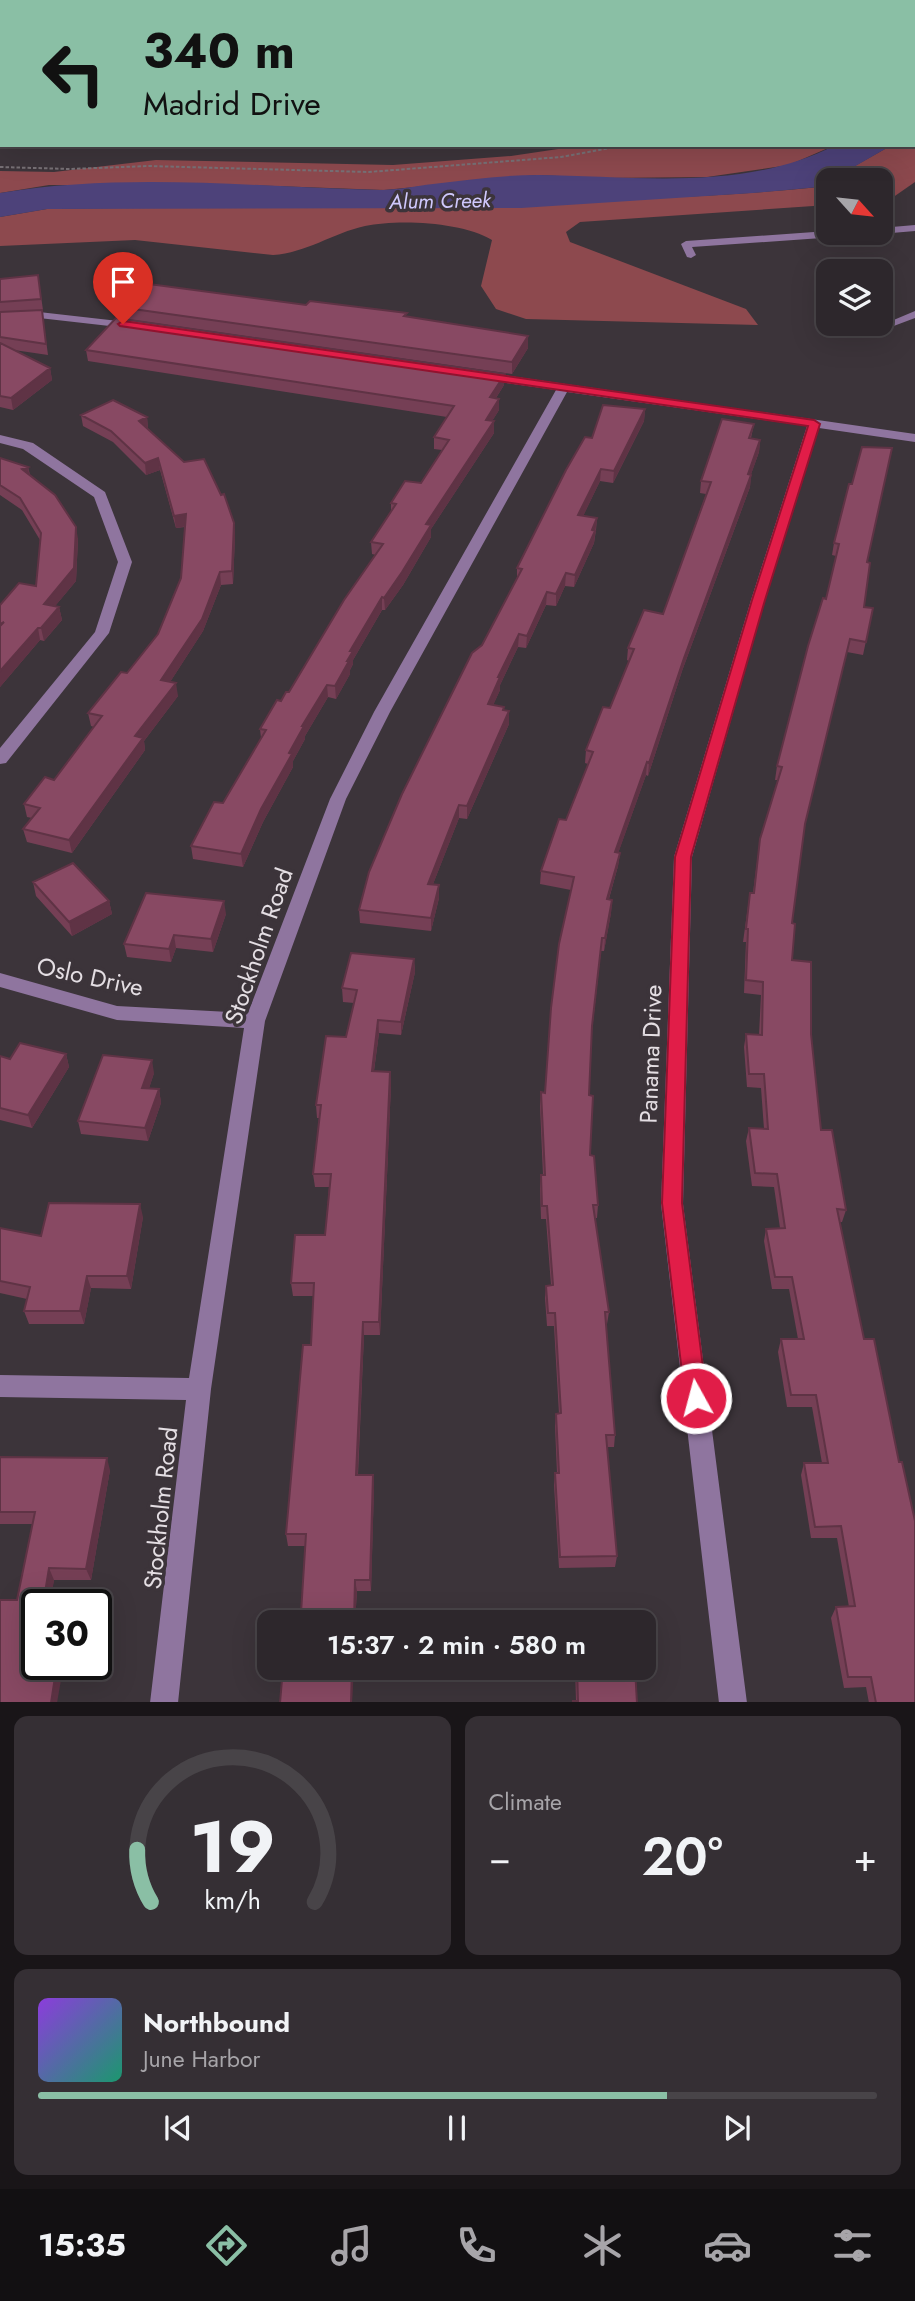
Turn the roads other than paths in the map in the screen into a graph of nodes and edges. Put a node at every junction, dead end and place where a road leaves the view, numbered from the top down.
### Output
1 (915, 228) edge
2 (893, 230) edge
3 (816, 235) edge
4 (691, 255) dead end
5 (915, 314) edge
6 (0, 318) edge
7 (893, 323) edge
8 (151, 328) edge
9 (467, 374) edge
10 (563, 387) junction
11 (814, 424) junction
12 (915, 438) edge
13 (0, 439) edge
14 (0, 759) edge
15 (0, 980) edge
16 (256, 1021) junction
17 (0, 1386) edge
18 (199, 1389) junction
19 (164, 1702) edge
20 (733, 1702) edge

1 - 2 street
3 - 4 street
5 - 7 street
6 - 8 street
9 - 10 street
10 - 11 street
10 - 16 street, Stockholm Road
11 - 12 street
11 - 20 street, Panama Drive
13 - 14 street
15 - 16 street, Oslo Drive
16 - 18 street, Stockholm Road
17 - 18 street
18 - 19 street, Stockholm Road

